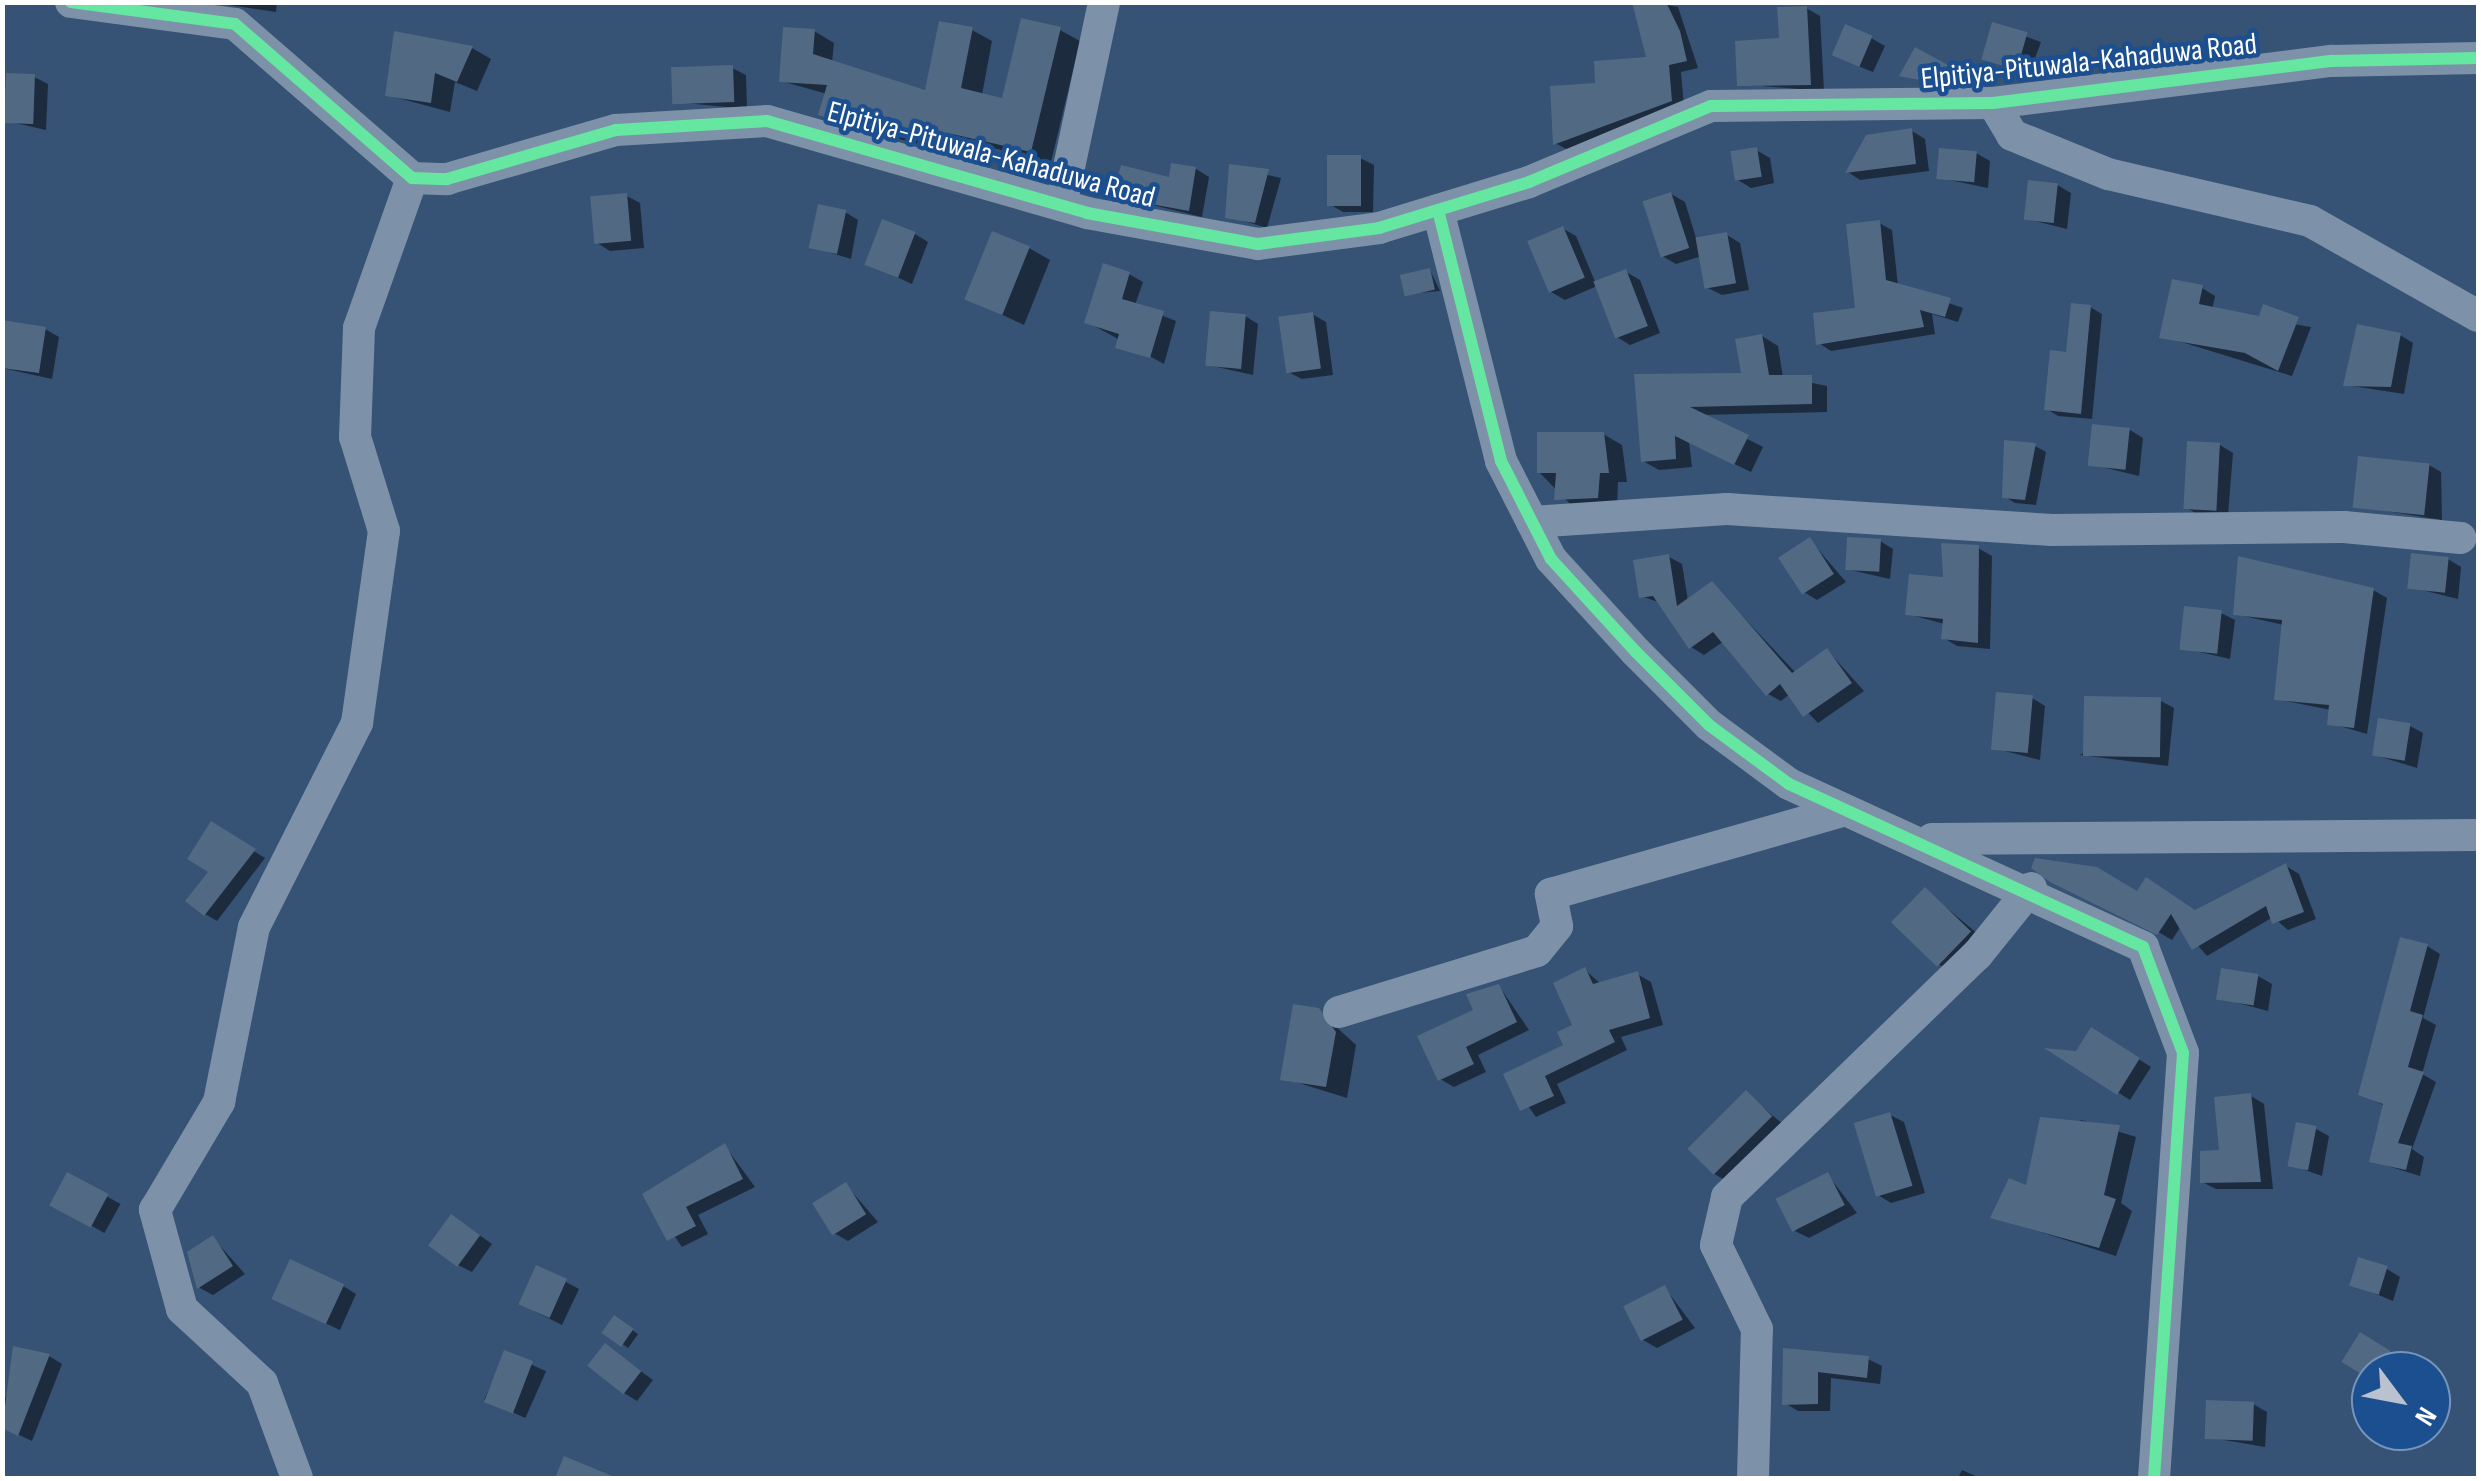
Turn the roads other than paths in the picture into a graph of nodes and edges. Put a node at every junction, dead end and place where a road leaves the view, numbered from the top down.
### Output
1 (71, 2) edge
2 (1104, 2) edge
3 (2478, 58) edge
4 (1993, 103) junction
5 (412, 178) junction
6 (1060, 205) junction
7 (1438, 210) junction
8 (2478, 316) edge
9 (1532, 522) junction
10 (2460, 538) dead end
11 (1846, 810) junction
12 (2478, 835) edge
13 (1917, 839) junction
14 (2031, 888) junction
15 (1339, 1012) dead end
16 (297, 1478) edge
17 (1753, 1478) edge
18 (2154, 1478) edge

1 - 5 street
2 - 6 street
3 - 4 street, Elpitiya-Pituwala-Kahaduwa Road
4 - 7 street, Elpitiya-Pituwala-Kahaduwa Road
4 - 8 street
5 - 6 street, Elpitiya-Pituwala-Kahaduwa Road
5 - 16 street
6 - 7 street, Elpitiya-Pituwala-Kahaduwa Road
7 - 9 street
9 - 10 street
9 - 11 street
11 - 13 street
11 - 15 street
12 - 13 street
13 - 14 street
14 - 17 street
14 - 18 street

